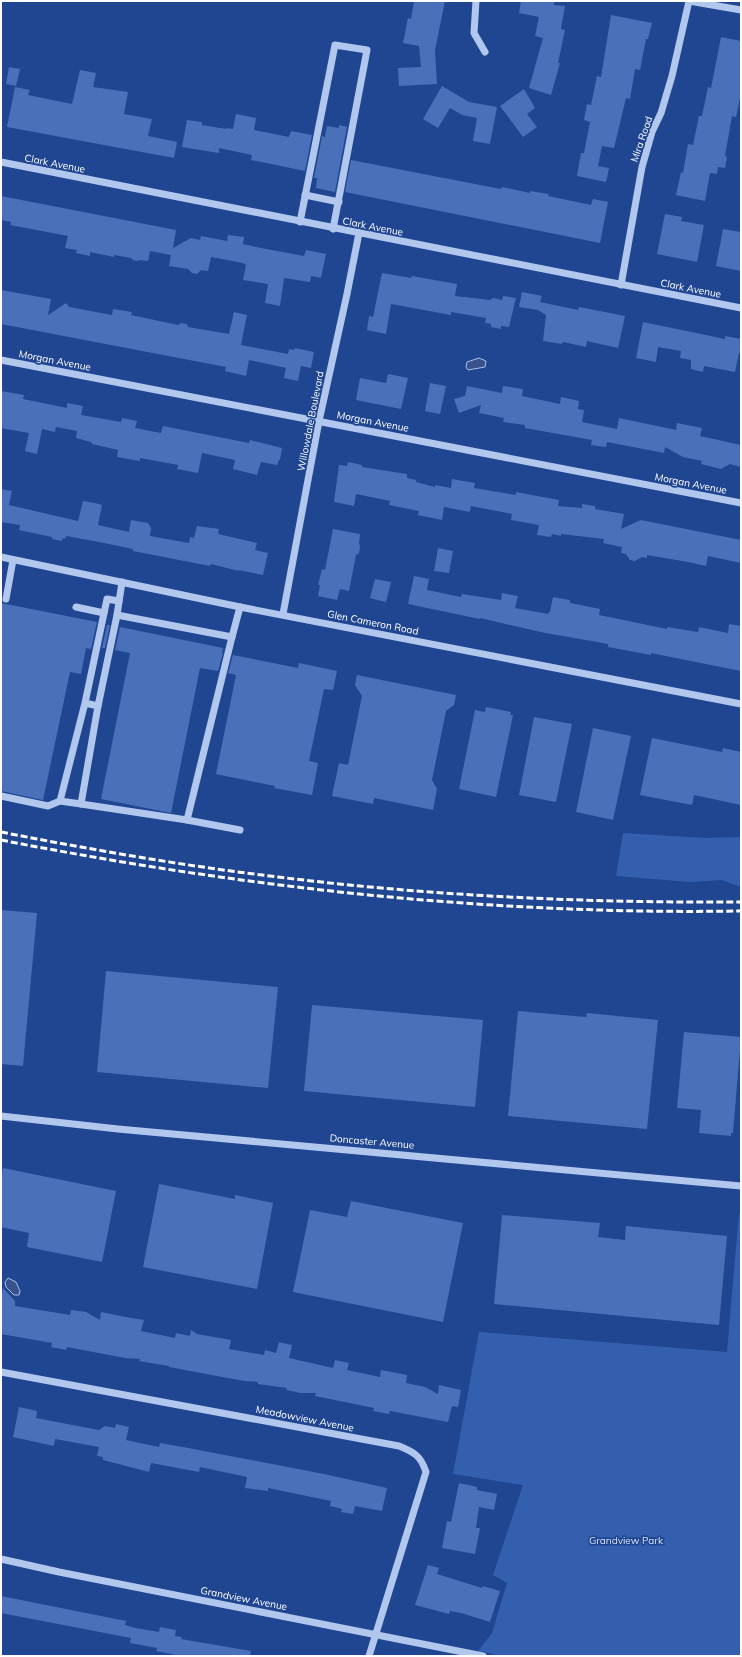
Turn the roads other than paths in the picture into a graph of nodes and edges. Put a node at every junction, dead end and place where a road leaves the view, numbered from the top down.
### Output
1 (476, 1) edge
2 (689, 1) edge
3 (741, 10) edge
4 (485, 52) dead end
5 (1, 162) edge
6 (305, 195) junction
7 (339, 202) junction
8 (300, 222) junction
9 (334, 228) junction
10 (359, 233) junction
11 (621, 285) junction
12 (741, 308) edge
13 (1, 360) edge
14 (319, 421) junction
15 (741, 503) edge
16 (1, 557) edge
17 (13, 560) junction
18 (122, 582) junction
19 (6, 599) dead end
20 (119, 601) junction
21 (76, 607) dead end
22 (240, 607) junction
23 (104, 613) junction
24 (283, 614) junction
25 (117, 615) junction
26 (232, 637) junction
27 (85, 703) junction
28 (741, 704) edge
29 (98, 706) junction
30 (1, 796) edge
31 (60, 801) junction
32 (81, 804) junction
33 (187, 820) junction
34 (240, 830) dead end
35 (1, 1116) edge
36 (741, 1186) edge
37 (2, 1372) edge
38 (1, 1380) edge
39 (1, 1559) edge
40 (375, 1634) junction
41 (368, 1656) edge
42 (483, 1656) edge

1 - 4 street
2 - 3 street
2 - 11 street, Mira Road
5 - 8 street, Clark Avenue
6 - 7 street
6 - 7 street
6 - 8 street
7 - 9 street
8 - 9 street, Clark Avenue
9 - 10 street, Clark Avenue
10 - 11 street, Clark Avenue
10 - 14 street, Willowdale Boulevard
11 - 12 street, Clark Avenue
13 - 14 street, Morgan Avenue
14 - 15 street, Morgan Avenue
14 - 24 street, Willowdale Boulevard
16 - 17 street, Glen Cameron Road
17 - 18 street, Glen Cameron Road
17 - 19 street
18 - 20 street
18 - 22 street, Glen Cameron Road
20 - 23 street
20 - 25 street
21 - 23 street
22 - 24 street, Glen Cameron Road
22 - 26 street
23 - 27 street
24 - 28 street, Glen Cameron Road
25 - 26 street
25 - 29 street
26 - 33 street
27 - 29 street
27 - 31 street
29 - 32 street
30 - 31 street
31 - 32 street
32 - 33 street
33 - 34 street
35 - 36 street, Doncaster Avenue
37 - 38 street
37 - 40 street, Meadowview Avenue
39 - 40 street, Grandview Avenue
40 - 41 street
40 - 42 street, Grandview Avenue

